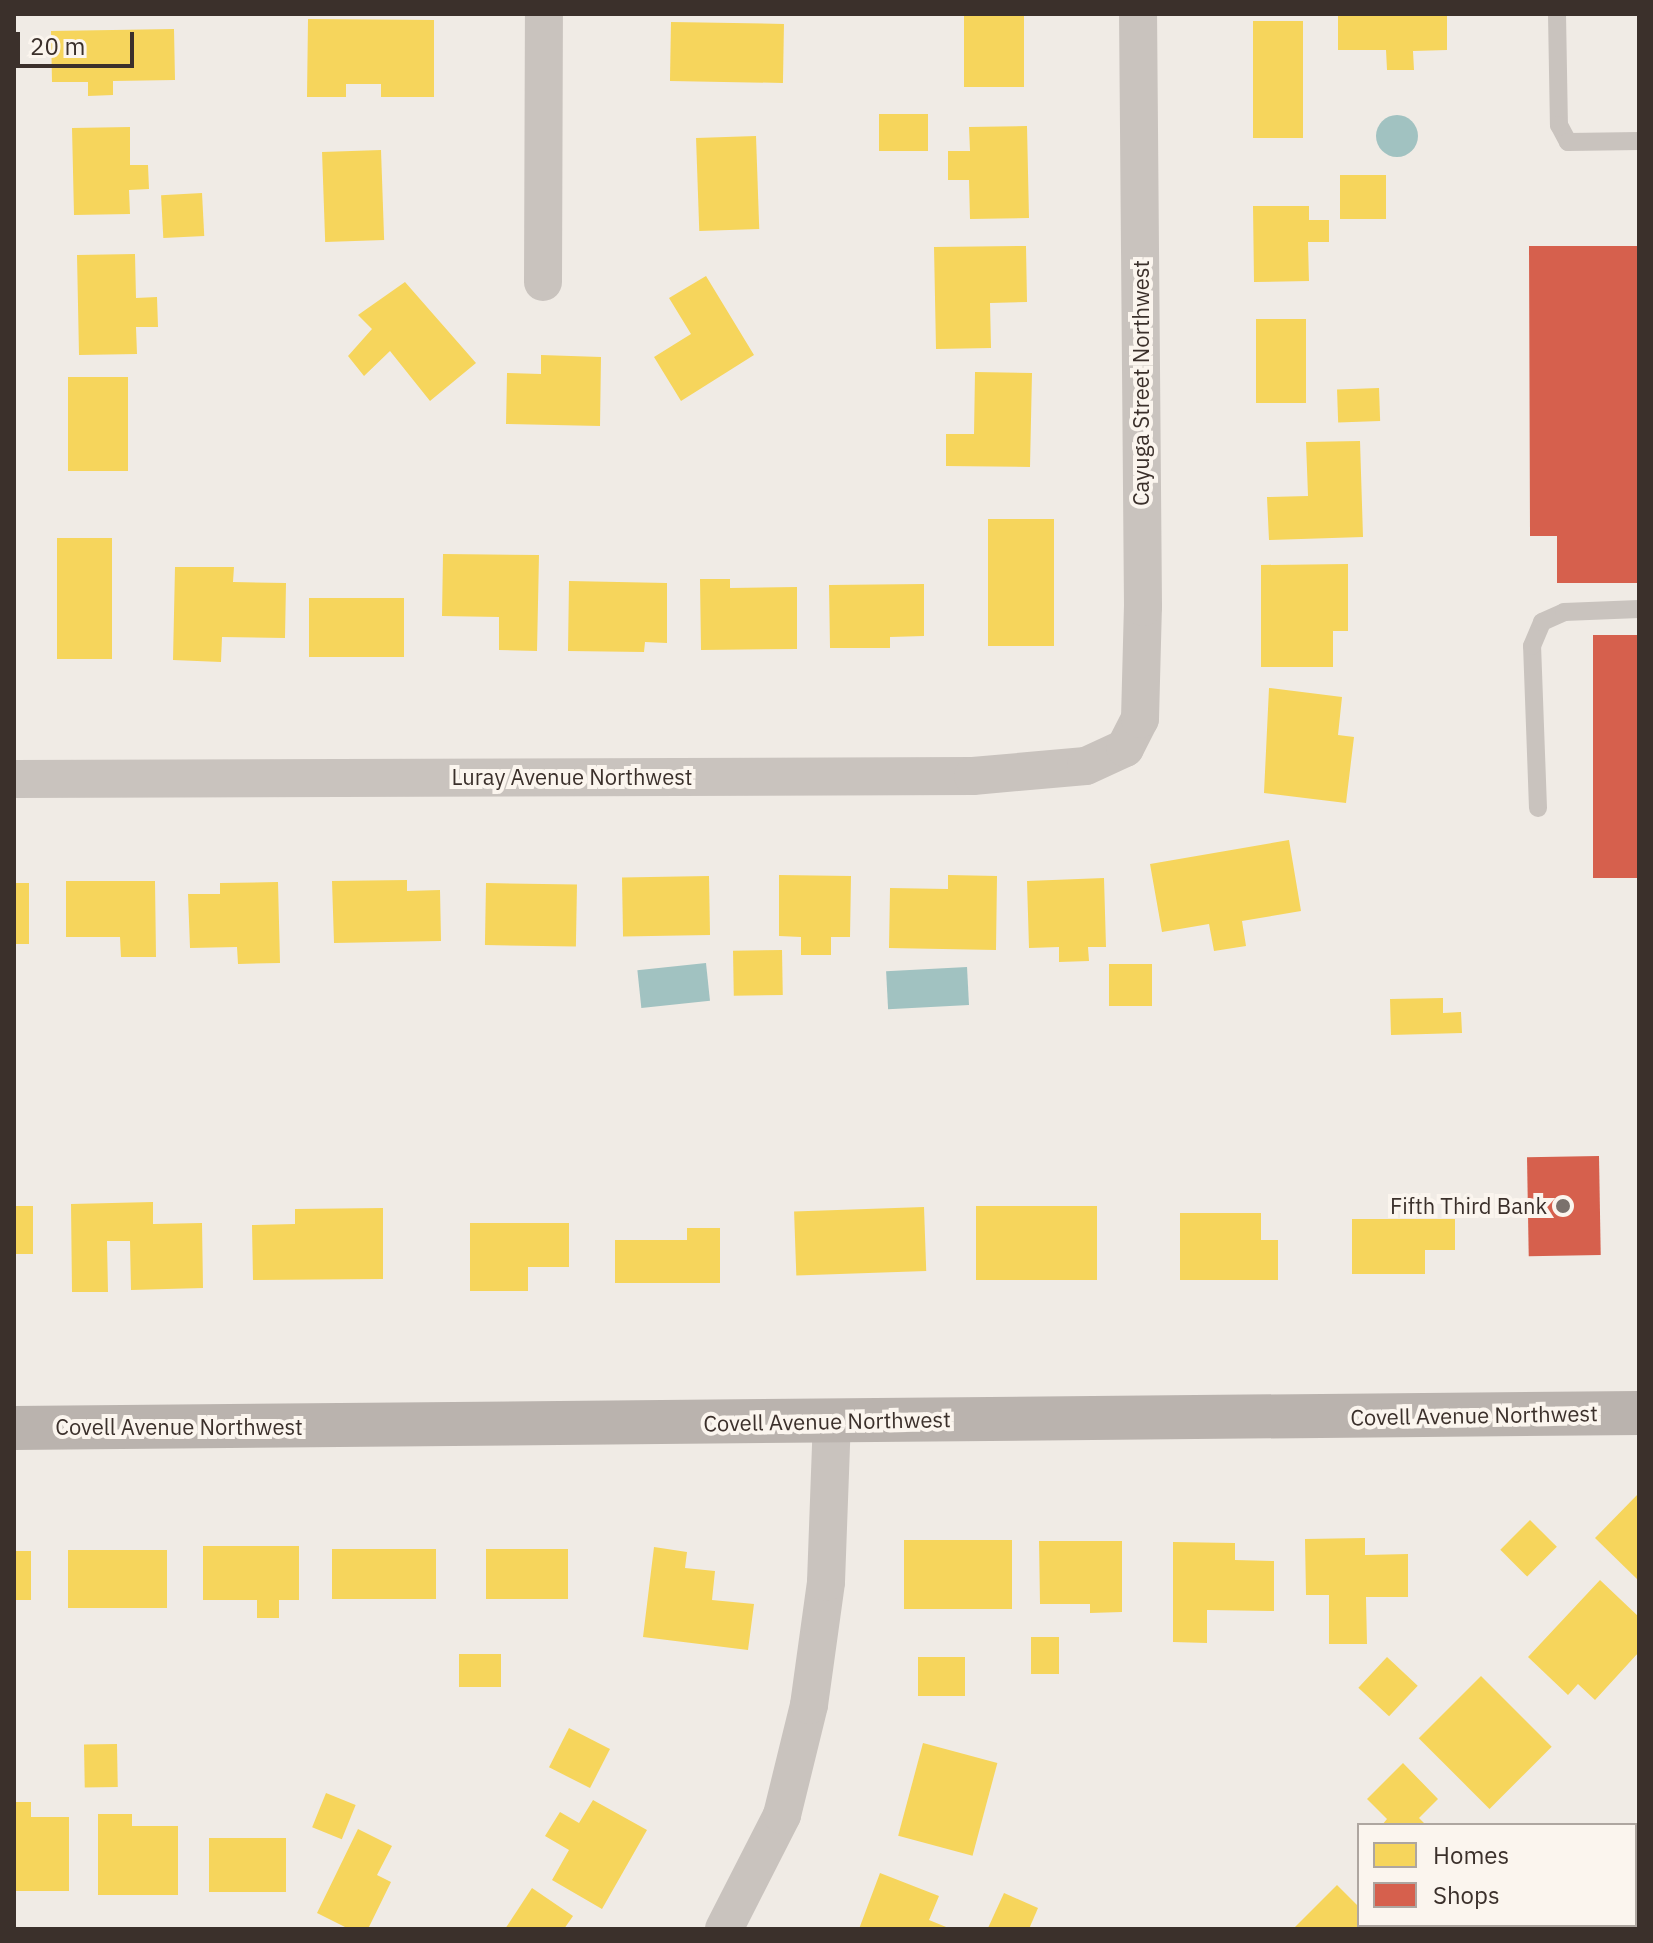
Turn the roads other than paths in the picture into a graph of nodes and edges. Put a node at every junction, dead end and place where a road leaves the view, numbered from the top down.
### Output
1 (544, 14) edge
2 (1138, 14) edge
3 (1557, 14) edge
4 (1639, 141) edge
5 (543, 282) dead end
6 (1639, 609) edge
7 (1125, 748) joint
8 (14, 779) edge
9 (1538, 808) dead end
10 (1639, 1413) edge
11 (832, 1421) junction
12 (14, 1428) edge
13 (724, 1929) edge

1 - 5 street
2 - 7 street, Cayuga Street Northwest
3 - 4 lane
6 - 9 lane
7 - 8 street, Luray Avenue Northwest
10 - 11 street, Covell Avenue Northwest
11 - 12 street, Covell Avenue Northwest
11 - 13 street

